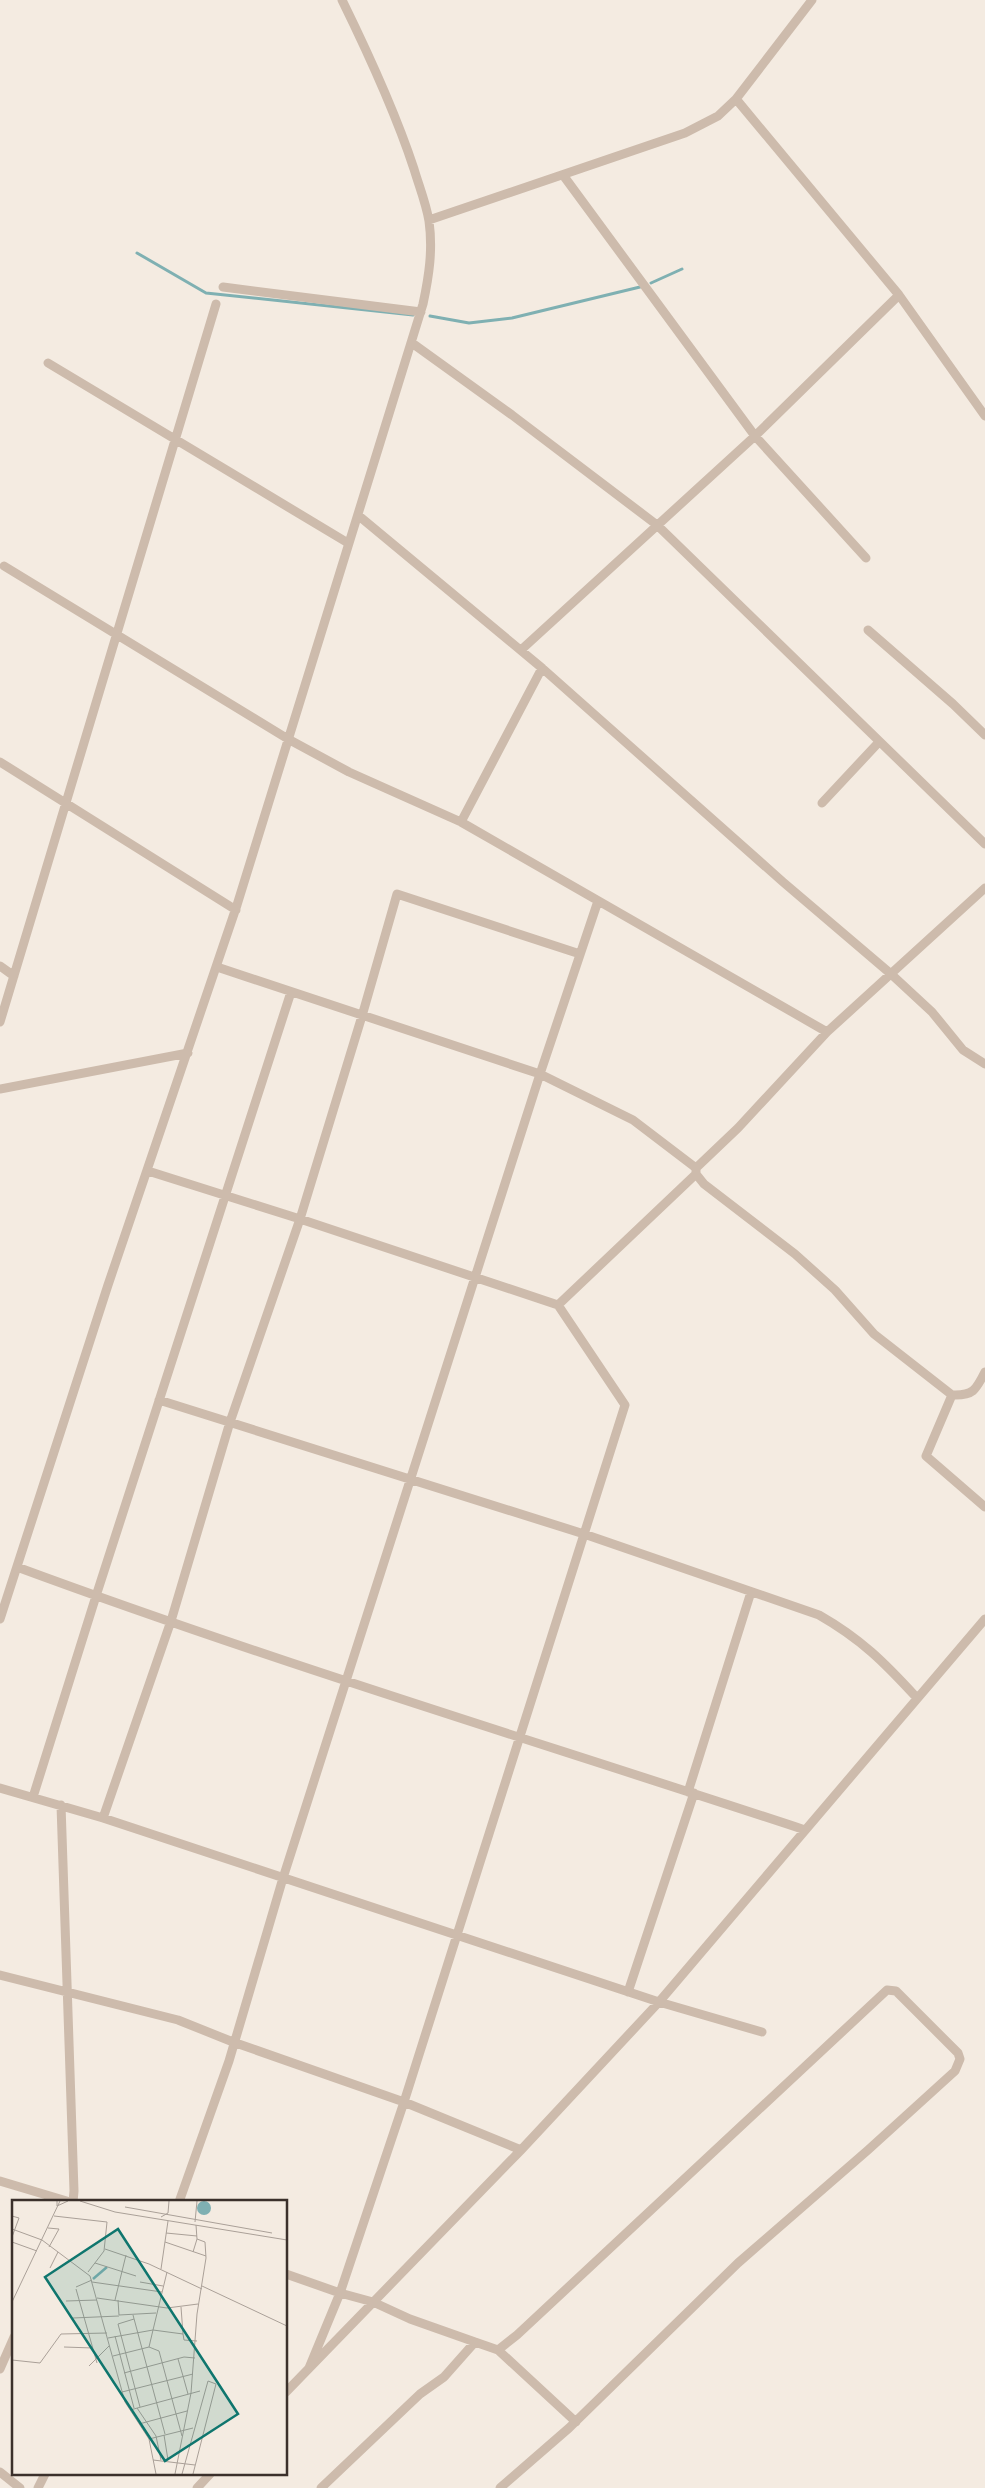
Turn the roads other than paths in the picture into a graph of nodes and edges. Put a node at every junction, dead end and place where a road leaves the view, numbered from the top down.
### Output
1 (342, 0) edge
2 (812, 0) edge
3 (736, 100) junction
4 (563, 175) junction
5 (429, 220) junction
6 (223, 287) dead end
7 (899, 295) junction
8 (216, 304) dead end
9 (421, 312) junction
10 (412, 343) junction
11 (48, 363) dead end
12 (985, 416) edge
13 (755, 436) junction
14 (175, 439) junction
15 (359, 516) junction
16 (657, 525) junction
17 (348, 543) junction
18 (866, 558) dead end
19 (4, 566) dead end
20 (868, 630) dead end
21 (117, 633) junction
22 (521, 650) junction
23 (542, 668) junction
24 (985, 735) edge
25 (288, 739) junction
26 (879, 742) junction
27 (0, 762) edge
28 (822, 804) dead end
29 (65, 805) junction
30 (461, 822) junction
31 (985, 844) edge
32 (985, 888) edge
33 (598, 901) junction
34 (236, 910) junction
35 (580, 954) junction
36 (0, 966) edge
37 (217, 967) junction
38 (891, 974) junction
39 (14, 976) junction
40 (291, 992) junction
41 (362, 1016) junction
42 (0, 1022) edge
43 (827, 1032) junction
44 (188, 1053) junction
45 (985, 1064) edge
46 (540, 1074) junction
47 (0, 1089) edge
48 (148, 1171) junction
49 (696, 1171) junction
50 (226, 1194) junction
51 (300, 1219) junction
52 (475, 1278) junction
53 (558, 1305) junction
54 (985, 1372) edge
55 (952, 1396) junction
56 (159, 1400) junction
57 (230, 1422) junction
58 (411, 1479) junction
59 (985, 1507) edge
60 (584, 1534) junction
61 (17, 1567) junction
62 (751, 1592) junction
63 (96, 1596) junction
64 (0, 1619) edge
65 (985, 1619) edge
66 (171, 1622) junction
67 (346, 1680) junction
68 (917, 1698) junction
69 (521, 1737) junction
70 (0, 1788) edge
71 (691, 1792) junction
72 (33, 1797) junction
73 (61, 1805) junction
74 (103, 1818) junction
75 (805, 1830) junction
76 (284, 1878) junction
77 (458, 1935) junction
78 (0, 1975) edge
79 (628, 1992) junction
80 (68, 1993) junction
81 (659, 2002) junction
82 (762, 2032) dead end
83 (233, 2042) junction
84 (404, 2102) junction
85 (521, 2150) junction
86 (0, 2181) edge
87 (65, 2200) edge
88 (72, 2200) edge
89 (180, 2200) edge
90 (288, 2275) edge
91 (340, 2293) junction
92 (373, 2302) junction
93 (12, 2342) edge
94 (475, 2342) junction
95 (498, 2350) junction
96 (308, 2368) junction
97 (0, 2369) edge
98 (288, 2390) edge
99 (576, 2422) junction
100 (0, 2472) edge
101 (44, 2476) edge
102 (208, 2476) edge
103 (20, 2488) edge
104 (38, 2488) edge
105 (198, 2488) edge
106 (321, 2488) edge
107 (500, 2488) edge

1 - 5 street
2 - 3 street
3 - 4 street
3 - 7 street
4 - 5 street
4 - 13 street
5 - 9 street
6 - 9 street
7 - 12 street
7 - 13 street
8 - 14 street
9 - 10 street
10 - 15 street
10 - 16 street
11 - 14 street
13 - 16 street
13 - 18 street
14 - 17 street
14 - 21 street
15 - 17 street
15 - 22 street
16 - 22 street
16 - 26 street
17 - 25 street
19 - 21 street
20 - 24 street
21 - 25 street
21 - 29 street
22 - 23 street
23 - 30 street
23 - 38 street
25 - 30 street
25 - 34 street
26 - 28 street
26 - 31 street
27 - 29 street
29 - 34 street
29 - 39 street
30 - 33 street
32 - 38 street
33 - 35 street
33 - 43 street
34 - 37 street
35 - 41 street
35 - 46 street
36 - 39 street
37 - 40 street
37 - 44 street
38 - 43 street
38 - 45 street
39 - 42 street
40 - 41 street
40 - 50 street
41 - 46 street
41 - 51 street
43 - 49 street
44 - 47 street
44 - 48 street
46 - 49 street
46 - 52 street
48 - 50 street
48 - 61 street
49 - 53 street
49 - 55 street
50 - 51 street
50 - 56 street
51 - 52 street
51 - 57 street
52 - 53 street
52 - 58 street
53 - 60 street
54 - 55 street
55 - 59 street
56 - 57 street
56 - 63 street
57 - 58 street
57 - 66 street
58 - 60 street
58 - 67 street
60 - 62 street
60 - 69 street
61 - 63 street
61 - 64 street
62 - 68 street
62 - 71 street
63 - 66 street
63 - 72 street
65 - 68 street
66 - 67 street
66 - 74 street
67 - 69 street
67 - 76 street
68 - 75 street
69 - 71 street
69 - 77 street
70 - 72 street
71 - 75 street
71 - 79 street
72 - 73 street
73 - 74 street
73 - 80 street
74 - 76 street
75 - 81 street
76 - 77 street
76 - 83 street
77 - 79 street
77 - 84 street
78 - 80 street
79 - 81 street
80 - 83 street
80 - 88 street
81 - 82 street
81 - 85 street
83 - 84 street
83 - 89 street
84 - 85 street
84 - 91 street
85 - 92 street
86 - 87 street
90 - 91 street
91 - 92 street
91 - 96 street
92 - 94 street
92 - 96 street
93 - 97 street
94 - 95 street
94 - 106 street
95 - 99 street
95 - 99 street
96 - 98 street
99 - 107 street
100 - 103 street
101 - 104 street
102 - 105 street

